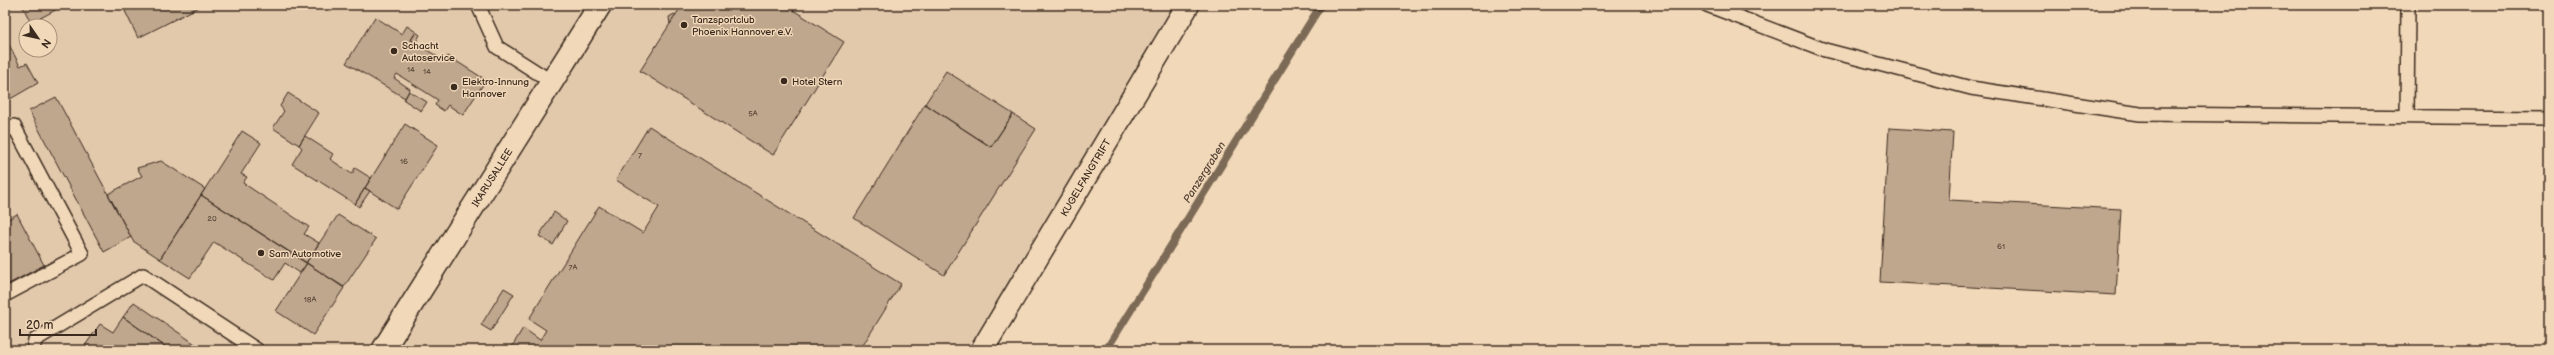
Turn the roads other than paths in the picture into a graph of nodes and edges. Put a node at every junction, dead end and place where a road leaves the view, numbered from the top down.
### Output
1 (478, 5) edge
2 (600, 5) edge
3 (1188, 5) edge
4 (1707, 5) edge
5 (2408, 5) edge
6 (552, 82) junction
7 (2407, 116) junction
8 (2549, 118) edge
9 (5, 131) edge
10 (5, 295) edge
11 (32, 350) edge
12 (257, 350) edge
13 (382, 350) edge
14 (982, 350) edge

1 - 6 lane
2 - 6 street, IKARUSALLEE
3 - 14 street, KUGELFANGTRIFT
4 - 7 lane
5 - 7 lane
6 - 13 street, IKARUSALLEE
7 - 8 lane
9 - 10 lane
11 - 12 lane

